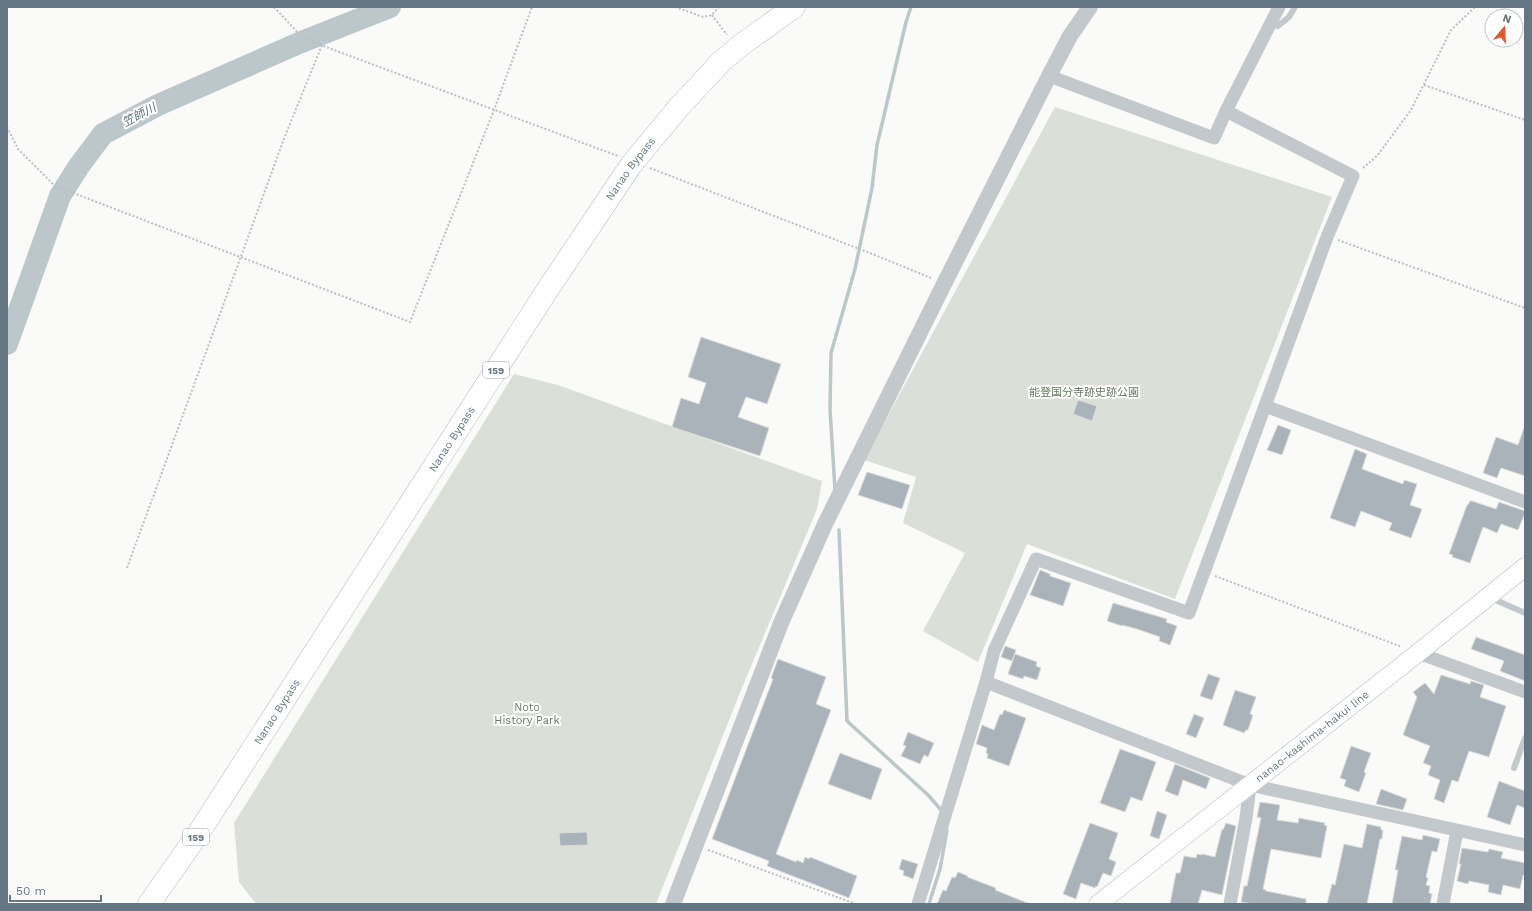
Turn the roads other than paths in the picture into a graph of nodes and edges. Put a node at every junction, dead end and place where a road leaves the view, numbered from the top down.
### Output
1 (794, 7) edge
2 (1090, 7) edge
3 (1279, 7) edge
4 (1288, 7) edge
5 (1295, 7) edge
6 (1275, 24) junction
7 (1049, 76) junction
8 (1226, 111) junction
9 (1265, 406) junction
10 (1525, 502) edge
11 (1525, 567) edge
12 (1488, 597) junction
13 (1525, 612) edge
14 (1418, 654) junction
15 (986, 682) junction
16 (1525, 692) edge
17 (1525, 738) edge
18 (1514, 768) dead end
19 (1250, 785) junction
20 (1457, 831) junction
21 (1525, 846) edge
22 (149, 904) edge
23 (674, 904) edge
24 (918, 904) edge
25 (1098, 904) edge
26 (1230, 904) edge
27 (1443, 904) edge

1 - 22 highway, Nanao Bypass / 159
2 - 7 street
3 - 6 street
4 - 6 street
5 - 6 lane
6 - 8 street
7 - 8 street
7 - 23 street
8 - 9 street
9 - 10 street
9 - 15 street
11 - 12 main road, nanao-kashima-hakui line
12 - 13 lane
12 - 14 main road, nanao-kashima-hakui line
14 - 16 street
14 - 19 main road, nanao-kashima-hakui line
15 - 19 street
15 - 24 street
17 - 18 lane
19 - 20 street
19 - 25 main road, nanao-kashima-hakui line
19 - 26 street
20 - 21 street
20 - 27 street

